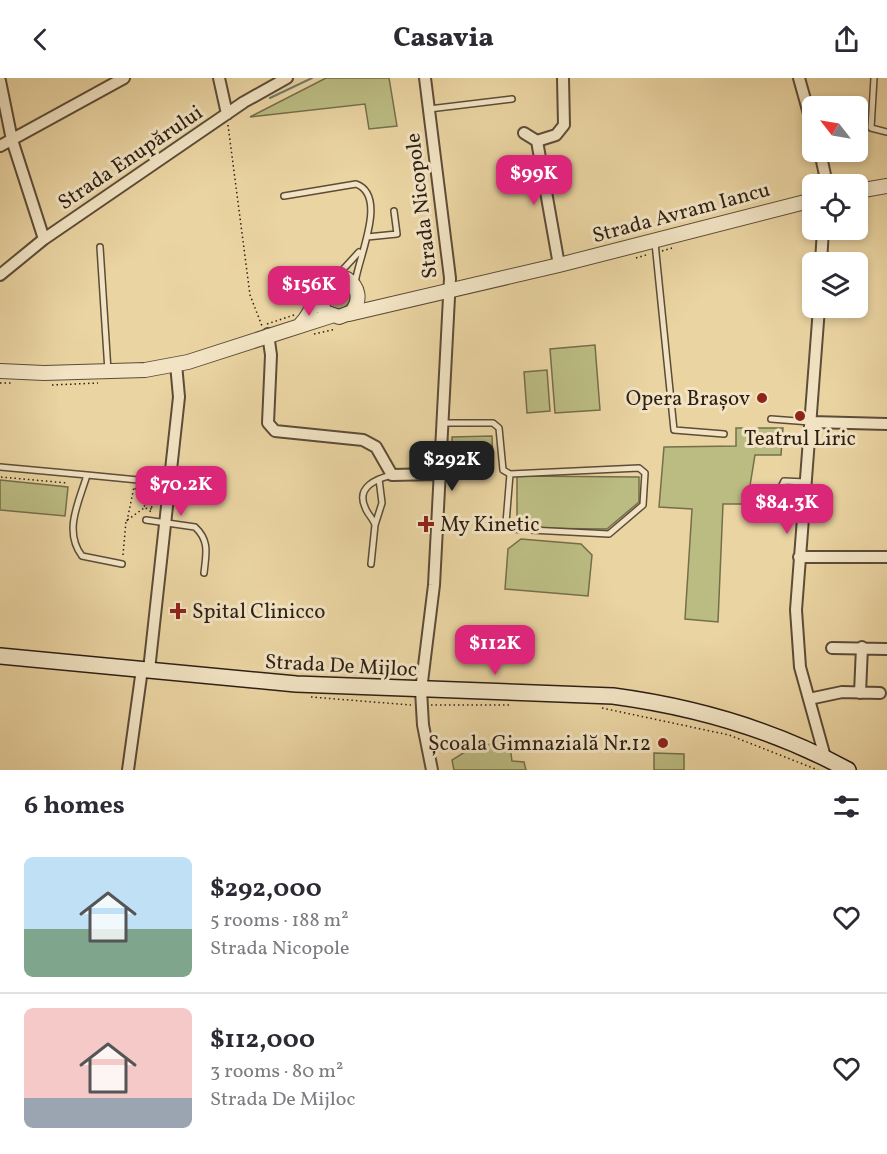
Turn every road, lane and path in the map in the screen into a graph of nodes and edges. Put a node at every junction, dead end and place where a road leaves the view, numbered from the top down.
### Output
1 (124, 78) edge
2 (219, 78) edge
3 (287, 78) edge
4 (425, 78) edge
5 (563, 78) edge
6 (799, 78) edge
7 (874, 78) edge
8 (0, 81) edge
9 (804, 96) edge
10 (512, 99) dead end
11 (429, 109) junction
12 (227, 114) junction
13 (887, 132) edge
14 (524, 133) dead end
15 (12, 140) junction
16 (537, 141) junction
17 (0, 146) edge
18 (887, 186) edge
19 (868, 189) edge
20 (284, 196) dead end
21 (802, 203) edge
22 (394, 211) dead end
23 (368, 237) junction
24 (44, 239) junction
25 (655, 241) junction
26 (100, 248) dead end
27 (362, 248) junction
28 (559, 265) junction
29 (0, 275) edge
30 (335, 277) junction
31 (450, 289) junction
32 (357, 290) junction
33 (318, 296) junction
34 (389, 304) junction
35 (349, 314) junction
36 (332, 316) junction
37 (818, 318) edge
38 (301, 324) junction
39 (268, 334) junction
40 (176, 364) junction
41 (0, 371) edge
42 (108, 371) junction
43 (771, 419) dead end
44 (811, 422) junction
45 (441, 423) junction
46 (887, 424) edge
47 (724, 434) dead end
48 (431, 445) dead end
49 (0, 467) edge
50 (434, 474) junction
51 (510, 474) junction
52 (392, 475) junction
53 (87, 476) junction
54 (0, 477) edge
55 (379, 479) junction
56 (145, 480) junction
57 (806, 482) junction
58 (67, 483) dead end
59 (135, 483) junction
60 (171, 483) junction
61 (782, 485) dead end
62 (151, 501) junction
63 (143, 504) junction
64 (144, 508) junction
65 (147, 520) dead end
66 (126, 521) junction
67 (166, 523) junction
68 (375, 525) junction
69 (799, 557) junction
70 (887, 557) edge
71 (122, 564) joint
72 (371, 564) dead end
73 (204, 573) dead end
74 (862, 647) junction
75 (832, 648) dead end
76 (886, 649) edge
77 (0, 656) edge
78 (146, 670) junction
79 (860, 693) junction
80 (880, 693) dead end
81 (421, 698) junction
82 (809, 699) junction
83 (517, 705) dead end
84 (599, 708) dead end
85 (821, 764) edge
86 (128, 770) edge
87 (432, 770) edge
88 (848, 770) edge

1 - 15 street
2 - 12 street
3 - 12 street, Strada Enupărului
4 - 11 street, Strada Nicopole
5 - 16 street
6 - 9 street
7 - 13 lane
8 - 15 street
10 - 11 lane
11 - 31 street, Strada Nicopole
12 - 24 street, Strada Enupărului
12 - 39 path
14 - 16 street
15 - 17 street
15 - 24 street
16 - 28 street
18 - 19 street
20 - 23 lane
21 - 25 street, Strada Avram Iancu
22 - 23 lane
23 - 27 lane
24 - 29 street, Strada Enupărului
25 - 28 street, Strada Avram Iancu
25 - 47 lane
26 - 42 lane
27 - 30 lane
27 - 32 lane
28 - 31 street, Strada Avram Iancu
30 - 32 street
30 - 33 street
31 - 34 street, Strada Avram Iancu
31 - 45 street, Strada Nicopole
32 - 34 street, Strada Avram Iancu
32 - 35 street
33 - 36 street
33 - 38 street
34 - 35 street, Strada Avram Iancu
35 - 36 street
36 - 38 street
37 - 44 street
38 - 39 street
39 - 40 street
39 - 52 street
40 - 42 street
40 - 60 street
41 - 42 street
43 - 44 lane
44 - 46 street
44 - 57 street
45 - 50 street, Strada Nicopole
45 - 51 lane
48 - 50 path
49 - 53 lane
50 - 52 street
50 - 81 street, Strada Nicopole
51 - 51 lane
52 - 55 lane
53 - 59 lane
53 - 71 lane
54 - 58 path
55 - 68 lane
55 - 68 lane
56 - 59 lane
56 - 60 lane
56 - 62 path
57 - 61 lane
57 - 69 street
59 - 63 path
59 - 66 path
60 - 67 street
62 - 63 path
62 - 64 path
63 - 64 path
64 - 66 path
65 - 67 lane
66 - 71 path
67 - 73 lane
67 - 78 street
68 - 72 lane
69 - 70 street
69 - 82 street
74 - 75 street
74 - 76 street
74 - 79 street
77 - 78 main road, Strada De Mijloc
78 - 81 main road, Strada De Mijloc
78 - 86 street
79 - 80 street
79 - 82 street
81 - 83 path
81 - 85 main road, Strada De Mijloc
81 - 87 street, Strada Nicopole
82 - 85 street
84 - 85 path
85 - 88 main road, Strada De Mijloc

